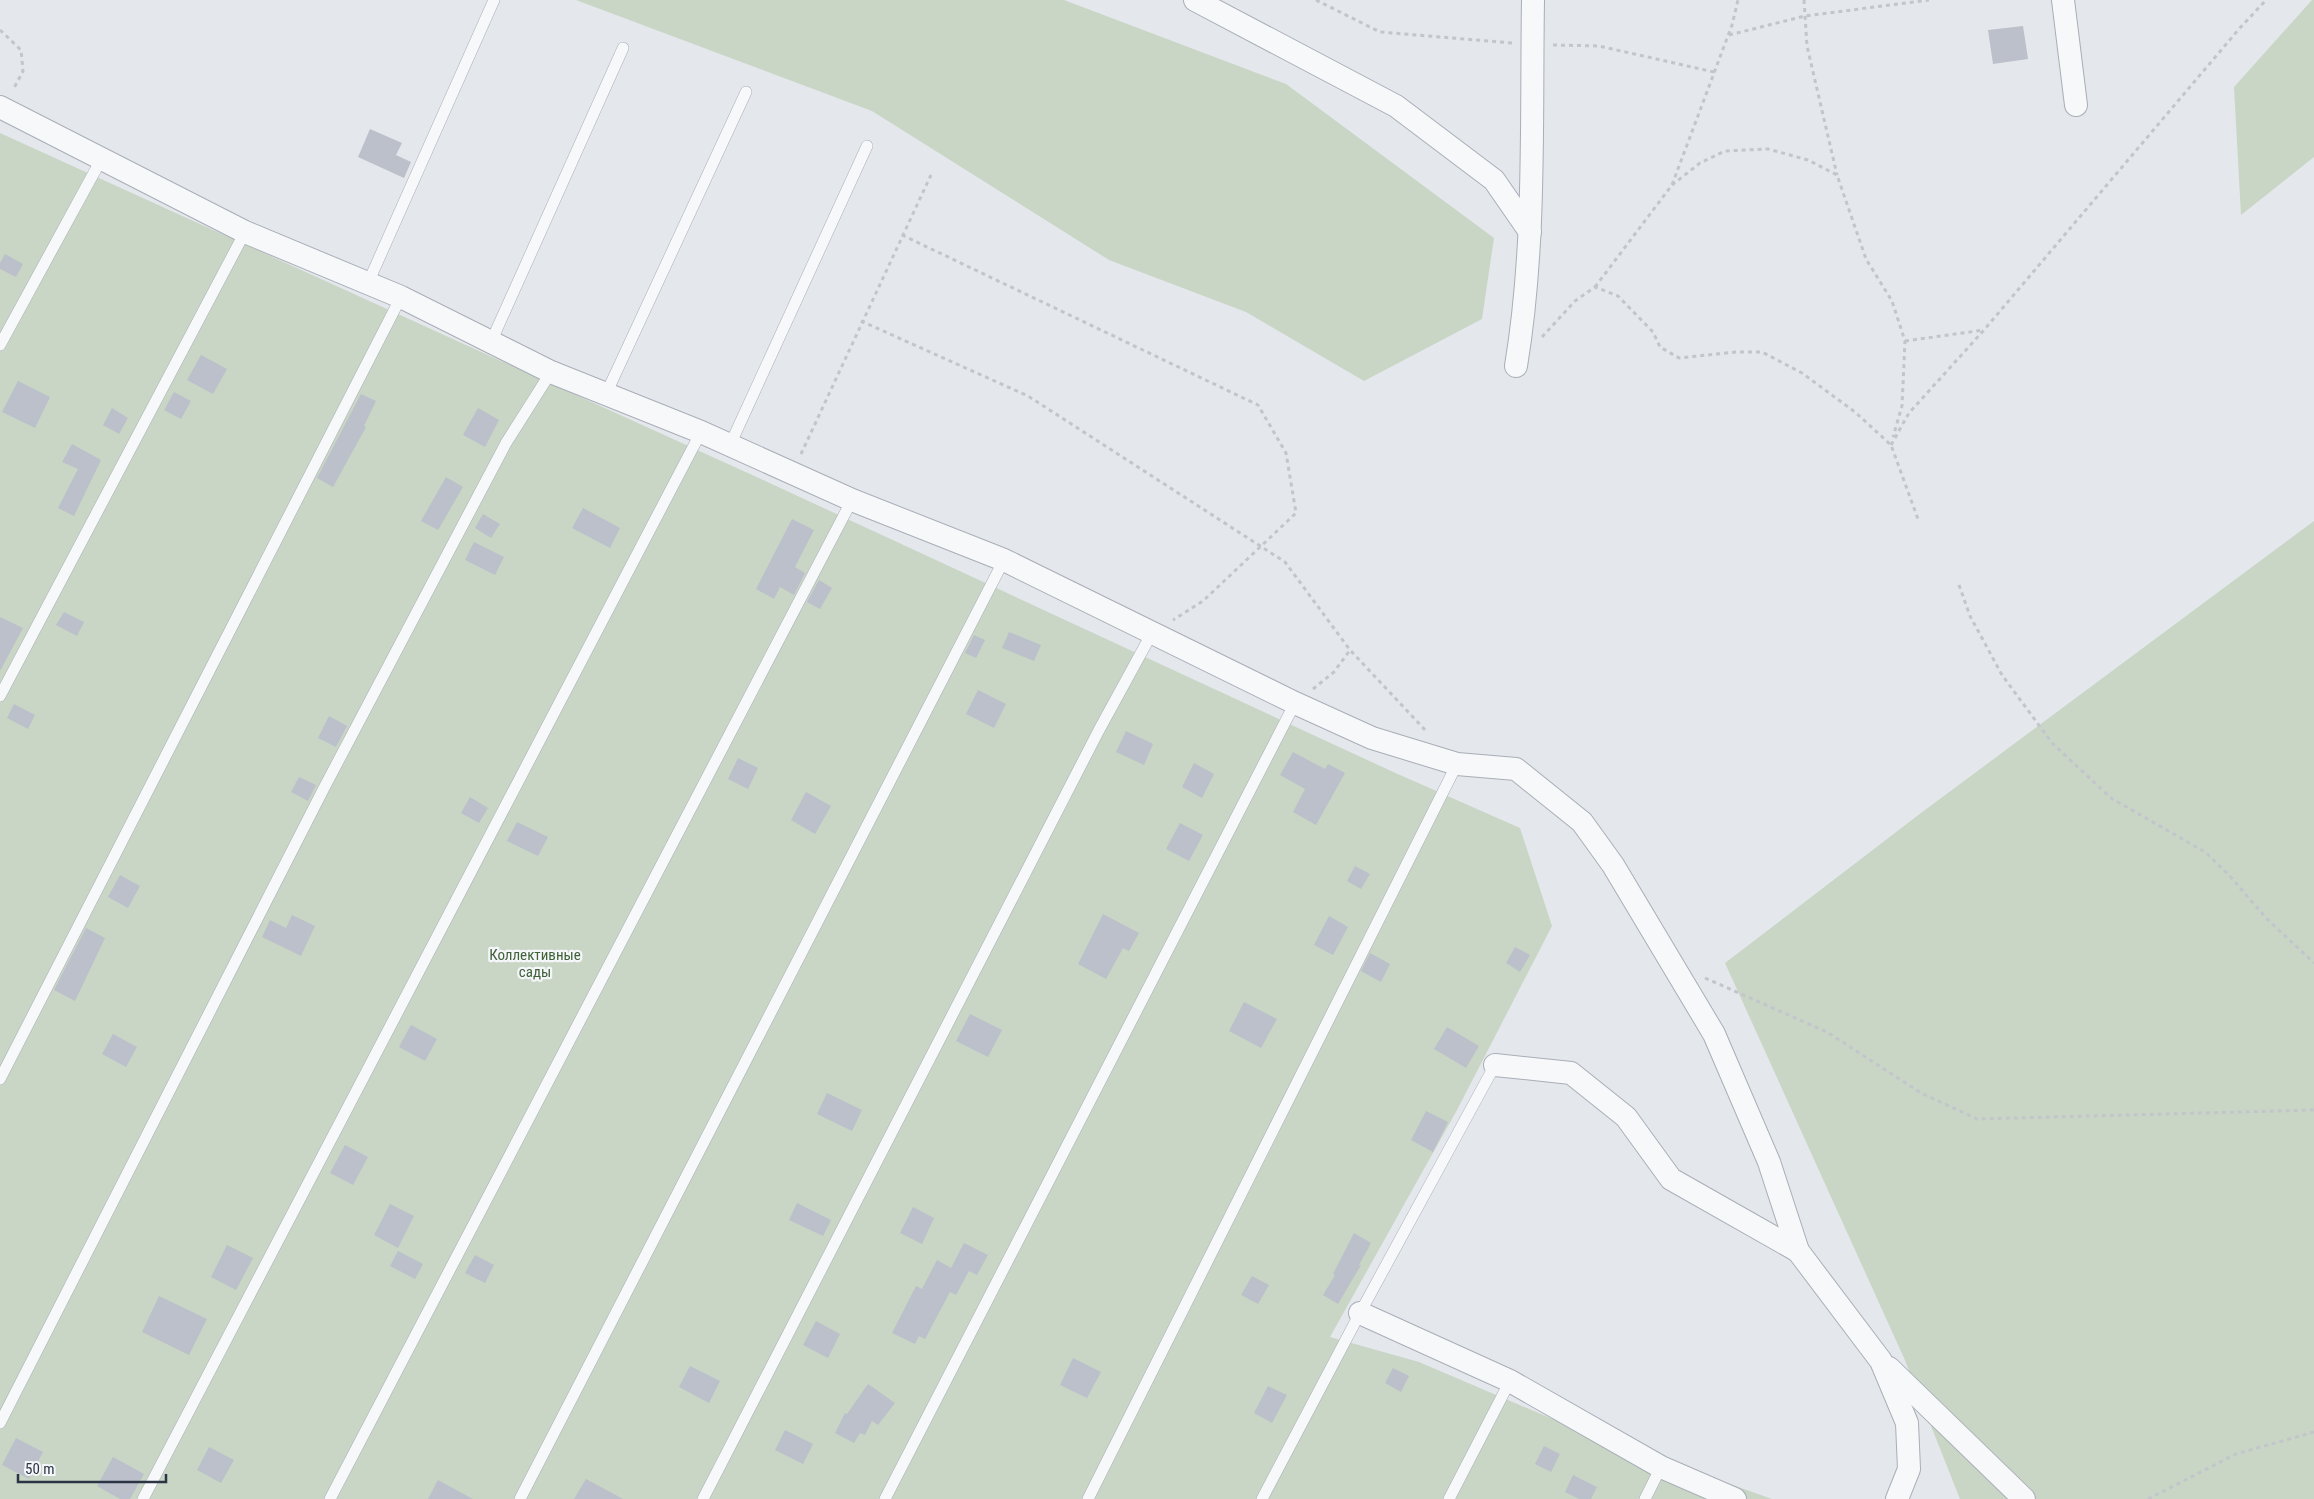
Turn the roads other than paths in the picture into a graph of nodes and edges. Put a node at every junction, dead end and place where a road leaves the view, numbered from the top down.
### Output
1 (494, 0) edge
2 (1195, 0) edge
3 (1533, 0) edge
4 (2063, 0) edge
5 (623, 48) dead end
6 (746, 92) dead end
7 (2076, 105) dead end
8 (1, 108) edge
9 (867, 146) dead end
10 (102, 158) junction
11 (245, 232) junction
12 (1530, 232) junction
13 (368, 283) junction
14 (401, 297) junction
15 (490, 342) junction
16 (0, 345) edge
17 (1516, 366) dead end
18 (551, 372) junction
19 (606, 394) junction
20 (701, 432) junction
21 (730, 445) junction
22 (852, 500) junction
23 (1004, 560) junction
24 (1152, 633) junction
25 (0, 696) edge
26 (1295, 703) junction
27 (1457, 764) junction
28 (1495, 1065) joint
29 (0, 1079) edge
30 (1798, 1251) junction
31 (1360, 1313) junction
32 (1881, 1360) junction
33 (1510, 1381) junction
34 (0, 1423) edge
35 (1661, 1467) junction
36 (143, 1499) edge
37 (330, 1499) edge
38 (520, 1499) edge
39 (702, 1499) edge
40 (885, 1499) edge
41 (1088, 1499) edge
42 (1262, 1499) edge
43 (1449, 1499) edge
44 (1645, 1499) edge
45 (1734, 1499) edge
46 (1897, 1499) edge
47 (2024, 1499) edge

1 - 13 lane
2 - 12 street
3 - 12 street
4 - 7 street
5 - 15 lane
6 - 19 lane
8 - 10 street
9 - 21 lane
10 - 11 street
10 - 16 lane
11 - 13 street
11 - 25 lane
12 - 17 street
13 - 14 street
14 - 15 street
14 - 29 lane
15 - 18 street
18 - 19 street
18 - 34 lane
19 - 20 street
20 - 21 street
20 - 36 lane
21 - 22 street
22 - 23 street
22 - 37 lane
23 - 24 street
23 - 38 lane
24 - 26 street
24 - 39 lane
26 - 27 street
26 - 40 lane
27 - 30 street
27 - 41 lane
28 - 30 street
28 - 31 lane
30 - 32 street
31 - 33 street
31 - 42 lane
32 - 46 street
32 - 47 street
33 - 35 street
33 - 43 lane
35 - 44 lane
35 - 45 street

